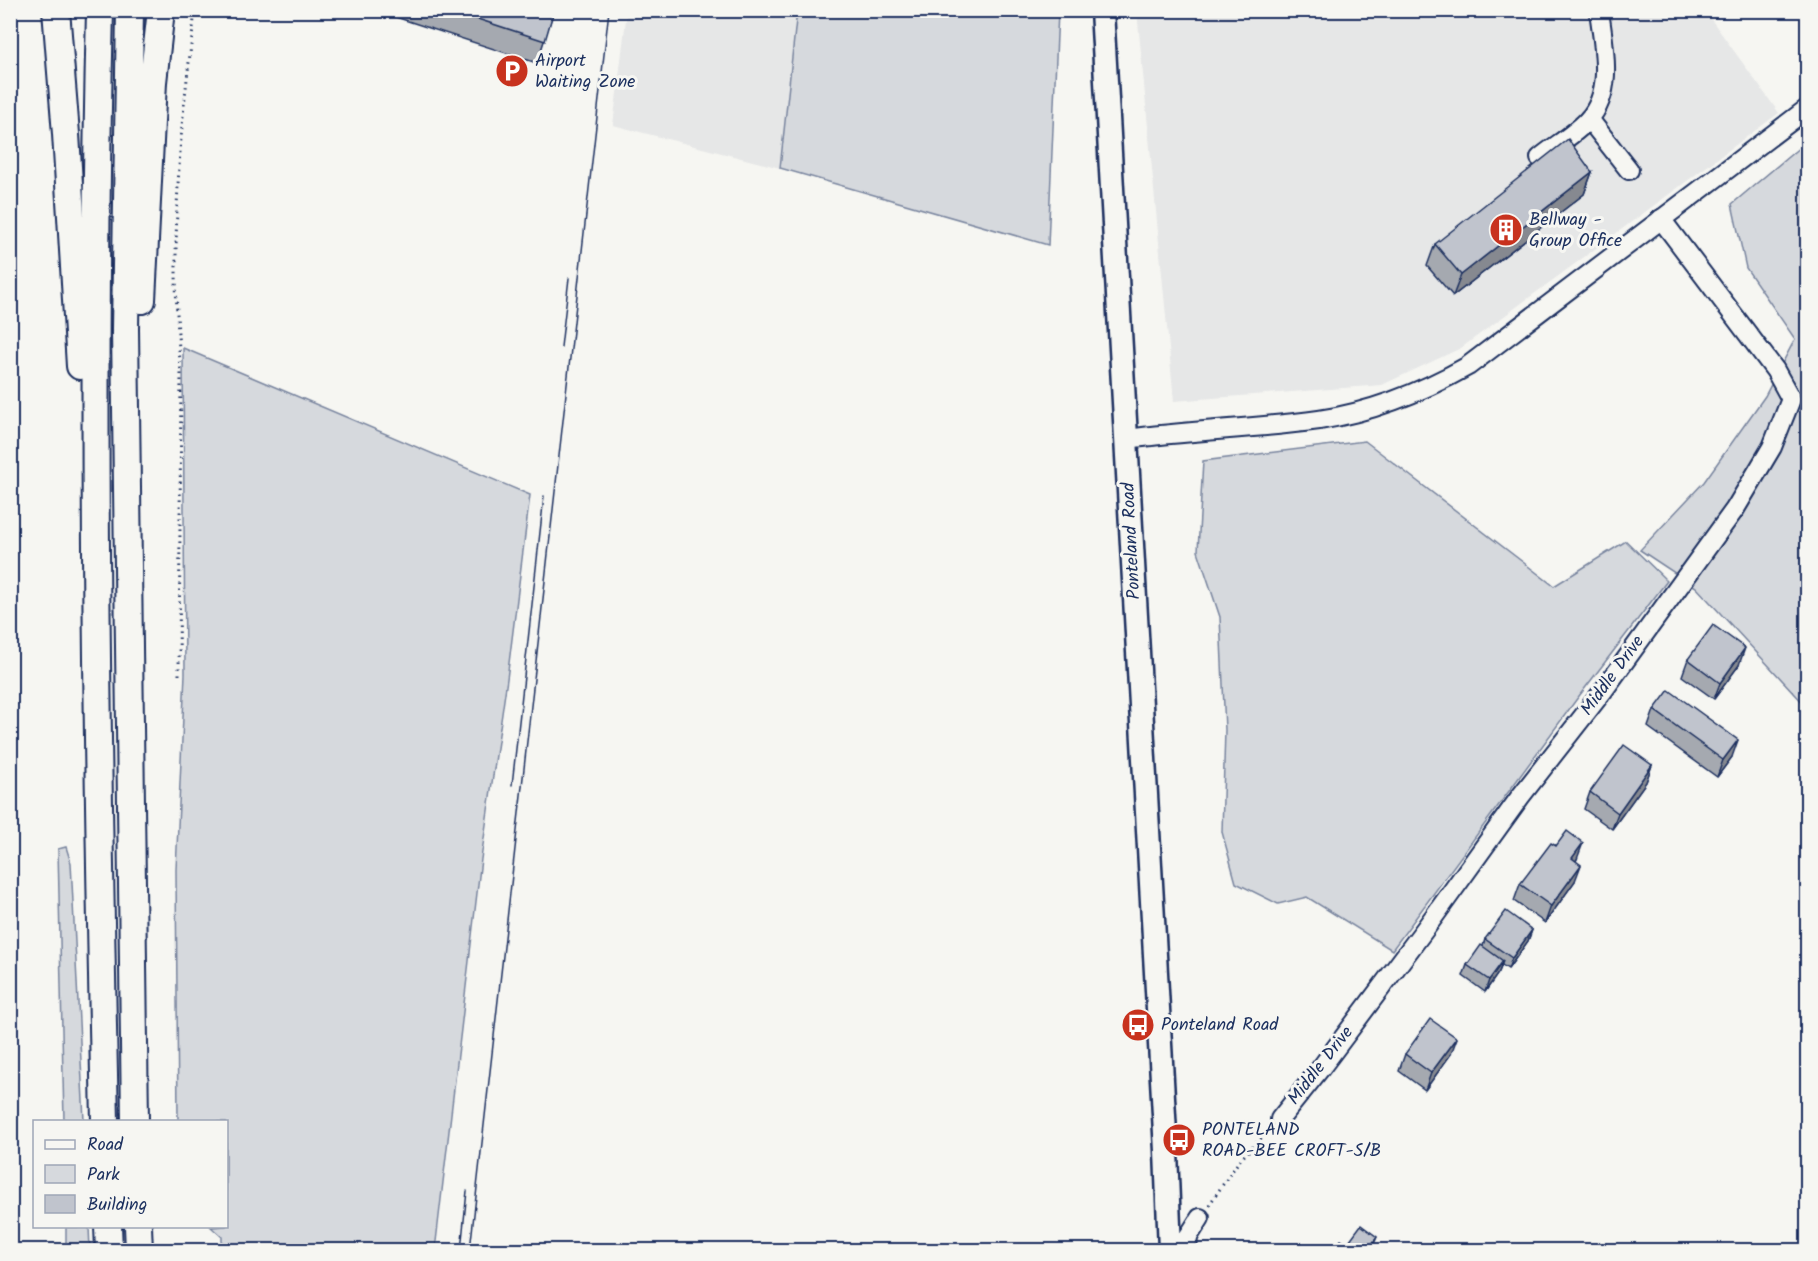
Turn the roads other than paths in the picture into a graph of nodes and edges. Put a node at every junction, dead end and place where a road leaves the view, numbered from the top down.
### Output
1 (56, 10) edge
2 (100, 10) edge
3 (130, 10) edge
4 (161, 10) edge
5 (1102, 10) edge
6 (1599, 10) edge
7 (1808, 108) edge
8 (1589, 119) junction
9 (1540, 158) edge
10 (1629, 170) dead end
11 (1661, 219) junction
12 (1799, 399) edge
13 (1127, 439) junction
14 (127, 568) junction
15 (98, 671) junction
16 (1280, 1119) road end
17 (105, 1120) edge
18 (135, 1120) edge
19 (1200, 1218) road end
20 (108, 1228) edge
21 (138, 1228) edge
22 (109, 1251) edge
23 (139, 1251) edge
24 (1170, 1251) edge
25 (1187, 1251) edge

1 - 15 highway
2 - 15 highway
3 - 14 highway
4 - 14 highway
5 - 13 main road, Ponteland Road
6 - 8 street
7 - 11 street
8 - 9 street
8 - 10 street
11 - 12 street, Middle Drive
11 - 13 street
12 - 16 street, Middle Drive
13 - 24 main road, Ponteland Road
14 - 18 highway
15 - 17 highway
19 - 25 street
20 - 22 highway
21 - 23 highway

